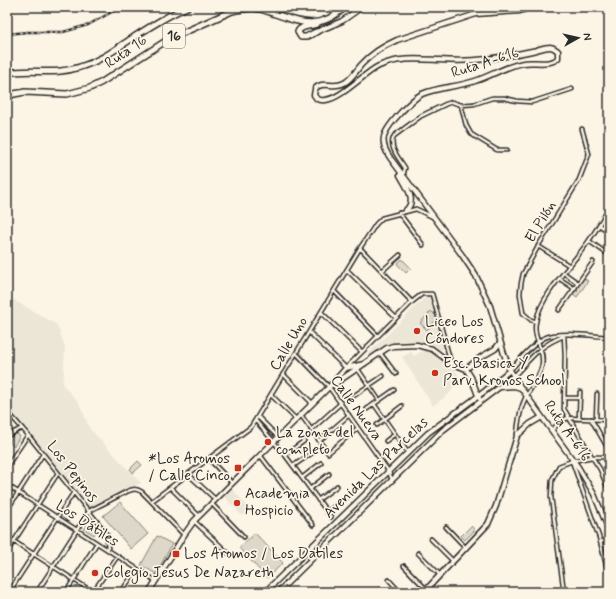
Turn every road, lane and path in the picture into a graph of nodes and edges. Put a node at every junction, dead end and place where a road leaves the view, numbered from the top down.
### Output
1 (187, 7) edge
2 (345, 7) edge
3 (362, 7) edge
4 (531, 7) edge
5 (329, 18) junction
6 (316, 32) joint
7 (7, 73) edge
8 (572, 89) dead end
9 (7, 97) edge
10 (461, 105) junction
11 (582, 129) dead end
12 (507, 150) dead end
13 (402, 177) junction
14 (609, 208) edge
15 (405, 211) junction
16 (399, 212) junction
17 (608, 214) edge
18 (435, 219) junction
19 (599, 225) junction
20 (609, 232) edge
21 (589, 241) junction
22 (423, 245) dead end
23 (538, 246) junction
24 (360, 248) junction
25 (400, 255) dead end
26 (609, 255) edge
27 (593, 262) dead end
28 (570, 266) junction
29 (347, 270) junction
30 (382, 271) junction
31 (564, 273) junction
32 (560, 279) junction
33 (579, 283) junction
34 (575, 289) junction
35 (334, 291) junction
36 (412, 302) junction
37 (560, 310) dead end
38 (321, 312) junction
39 (396, 318) junction
40 (536, 322) junction
41 (309, 332) junction
42 (568, 335) junction
43 (378, 336) junction
44 (564, 336) junction
45 (609, 337) edge
46 (538, 342) junction
47 (500, 343) junction
48 (541, 348) junction
49 (362, 352) junction
50 (380, 352) junction
51 (297, 354) junction
52 (451, 363) junction
53 (356, 367) junction
54 (346, 368) junction
55 (466, 369) junction
56 (510, 370) junction
57 (283, 374) junction
58 (396, 374) dead end
59 (383, 376) dead end
60 (514, 376) junction
61 (369, 386) junction
62 (329, 387) junction
63 (500, 387) junction
64 (521, 388) junction
65 (394, 390) dead end
66 (580, 392) dead end
67 (597, 394) dead end
68 (271, 395) junction
69 (527, 395) junction
70 (478, 396) junction
71 (352, 397) dead end
72 (564, 398) junction
73 (579, 398) junction
74 (379, 400) junction
75 (481, 401) junction
76 (312, 403) junction
77 (340, 403) junction
78 (374, 404) junction
79 (402, 406) dead end
80 (367, 409) dead end
81 (7, 411) edge
82 (301, 414) junction
83 (349, 415) junction
84 (258, 416) junction
85 (542, 417) junction
86 (384, 418) junction
87 (568, 418) junction
88 (579, 418) junction
89 (296, 419) junction
90 (591, 419) junction
91 (596, 419) junction
92 (609, 420) edge
93 (256, 421) junction
94 (377, 425) dead end
95 (22, 428) junction
96 (358, 428) junction
97 (311, 430) junction
98 (552, 430) junction
99 (395, 434) junction
100 (28, 435) junction
101 (7, 436) edge
102 (278, 436) junction
103 (517, 436) junction
104 (274, 441) junction
105 (319, 441) junction
106 (386, 441) dead end
107 (304, 442) dead end
108 (609, 450) edge
109 (312, 452) dead end
110 (408, 452) junction
111 (43, 454) junction
112 (260, 454) junction
113 (285, 455) junction
114 (592, 456) junction
115 (609, 458) edge
116 (209, 459) junction
117 (572, 460) junction
118 (320, 463) dead end
119 (7, 466) edge
120 (293, 466) junction
121 (389, 472) junction
122 (58, 473) junction
123 (189, 474) junction
124 (329, 474) dead end
125 (302, 478) junction
126 (392, 480) junction
127 (232, 482) junction
128 (607, 482) edge
129 (7, 485) edge
130 (337, 486) dead end
131 (170, 488) junction
132 (310, 489) junction
133 (609, 491) edge
134 (19, 492) junction
135 (74, 492) junction
136 (348, 496) dead end
137 (215, 499) junction
138 (318, 500) junction
139 (152, 501) junction
140 (211, 503) junction
141 (38, 504) junction
142 (7, 510) edge
143 (89, 511) junction
144 (327, 512) junction
145 (199, 516) junction
146 (58, 517) junction
147 (331, 517) dead end
148 (194, 521) junction
149 (313, 525) dead end
150 (446, 527) dead end
151 (77, 530) junction
152 (609, 530) edge
153 (184, 535) junction
154 (7, 536) edge
155 (244, 537) dead end
156 (431, 539) dead end
157 (609, 539) edge
158 (14, 541) junction
159 (600, 542) junction
160 (97, 543) junction
161 (466, 548) junction
162 (108, 551) junction
163 (7, 552) edge
164 (228, 552) dead end
165 (418, 553) dead end
166 (34, 554) junction
167 (117, 556) junction
168 (453, 561) junction
169 (53, 566) junction
170 (404, 566) dead end
171 (137, 569) junction
172 (440, 575) junction
173 (609, 576) edge
174 (74, 580) junction
175 (389, 580) dead end
176 (156, 581) junction
177 (425, 591) edge
178 (9, 592) edge
179 (37, 592) edge
180 (66, 592) edge
181 (93, 592) edge
182 (121, 592) edge
183 (149, 592) edge
184 (265, 592) edge
185 (278, 592) edge
186 (399, 592) edge
187 (564, 592) edge

1 - 7 highway, Ruta 16 / 16
2 - 5 highway, Ruta 16 / 16
3 - 6 main road
4 - 13 main road, Ruta A-616
5 - 6 highway
5 - 9 highway, Ruta 16 / 16
8 - 10 street
10 - 12 street
10 - 13 street
11 - 23 street, El Pilón
13 - 15 main road
13 - 18 main road, Ruta A-616
14 - 17 street
15 - 16 street, Calle Uno
15 - 18 street, Calle Uno
16 - 22 street
16 - 24 street, Calle Uno
17 - 19 street
18 - 47 main road, Ruta A-616
19 - 20 street
19 - 21 street
21 - 26 street
21 - 28 street
23 - 28 street
23 - 40 street, El Pilón
24 - 29 street, Calle Uno
24 - 30 street
25 - 30 street
27 - 33 street
28 - 31 street
29 - 35 street, Calle Uno
29 - 39 street
30 - 36 street
31 - 32 street
31 - 33 street
32 - 34 street
32 - 40 street
33 - 34 street
34 - 37 street
35 - 38 street, Calle Uno
35 - 43 street
36 - 39 street
36 - 52 street
38 - 41 street, Calle Uno
38 - 49 street
39 - 43 street
40 - 46 street
41 - 51 street, Calle Uno
41 - 54 street
42 - 44 street
42 - 45 street
42 - 46 street
43 - 49 street
44 - 48 street
44 - 72 street
46 - 48 street
46 - 56 street
47 - 55 main road
47 - 56 main road, Ruta A-616
48 - 60 street
48 - 69 street
49 - 54 street
50 - 52 main road
50 - 53 main road
50 - 58 street
51 - 57 street, Calle Uno
51 - 62 street, Calle Nueva
52 - 55 main road
53 - 54 main road
53 - 61 street
53 - 62 main road
54 - 62 main road
55 - 70 main road
56 - 60 main road, Ruta A-616
56 - 70 main road, Avenida Las Parcelas
57 - 68 street, Calle Uno
57 - 76 street
59 - 61 street
60 - 63 main road, Avenida Las Parcelas
60 - 64 main road, Ruta A-616
61 - 71 street
61 - 74 street
62 - 76 main road
62 - 77 street, Calle Nueva
63 - 64 main road
63 - 75 main road, Avenida Las Parcelas
64 - 69 main road, Ruta A-616
65 - 74 street
66 - 73 street
67 - 91 street
68 - 84 street, Calle Uno
68 - 89 street
69 - 85 main road, Ruta A-616
69 - 103 street
70 - 75 main road
70 - 110 main road, Avenida Las Parcelas
72 - 73 street
72 - 87 street
73 - 88 street
74 - 78 street
75 - 126 main road, Avenida Las Parcelas
76 - 82 main road
77 - 83 street, Calle Nueva
77 - 97 street
78 - 80 street
78 - 86 street
79 - 86 street
81 - 95 street, Los Pepinos
82 - 89 main road
82 - 97 street
83 - 96 street, Calle Nueva
83 - 105 street
84 - 93 street, Calle Uno
84 - 102 street
85 - 98 main road, Ruta A-616
85 - 103 main road
86 - 94 street
86 - 99 street
87 - 88 street
87 - 98 street
87 - 114 street, Ruta A-616
88 - 90 street
89 - 102 main road
90 - 91 street
90 - 108 street
91 - 92 street
93 - 104 street
93 - 116 street, Calle Uno
95 - 100 street, Los Pepinos
95 - 101 street
96 - 105 street
96 - 121 street, Calle Nueva
97 - 105 street
98 - 117 main road, Ruta A-616
99 - 106 street
99 - 110 street
100 - 111 street, Los Pepinos
100 - 119 street
102 - 104 main road
103 - 161 main road
104 - 112 main road
104 - 113 street
107 - 113 street
109 - 120 street
110 - 121 main road, Avenida Las Parcelas
111 - 122 street, Los Pepinos
111 - 134 street
112 - 127 main road
112 - 149 street
113 - 120 street
114 - 115 street
114 - 117 street
114 - 128 street, Ruta A-616
116 - 123 street, Calle Uno
116 - 127 street
117 - 152 main road, Ruta A-616
117 - 159 street
117 - 187 street
118 - 125 street
120 - 125 street
121 - 126 street, Calle Nueva
121 - 184 main road, Avenida Las Parcelas
122 - 135 street, Los Pepinos
122 - 141 street
123 - 131 street, Calle Uno
123 - 137 street
124 - 132 street
125 - 132 street
126 - 185 main road, Avenida Las Parcelas
127 - 137 main road
128 - 133 street, Ruta A-616
129 - 134 street, Los Dátiles
130 - 138 street
131 - 139 street, Calle Uno
131 - 145 street
132 - 138 street
134 - 141 street, Los Dátiles
134 - 142 street
135 - 143 street, Los Pepinos
135 - 146 street
136 - 144 street
137 - 140 main road
138 - 144 street
139 - 143 street
139 - 153 street
140 - 145 main road
140 - 155 street
141 - 146 street, Los Dátiles
141 - 158 street
143 - 151 street
143 - 162 street, Los Pepinos
144 - 147 street
145 - 148 main road
146 - 151 street, Los Dátiles
146 - 166 street
148 - 153 main road
148 - 164 street
150 - 161 street
151 - 160 street, Los Dátiles
151 - 169 street
153 - 176 main road
154 - 158 street
156 - 168 street
157 - 159 street
158 - 163 street
158 - 166 street
159 - 173 street
160 - 162 street, Los Dátiles
160 - 174 street
161 - 168 main road
162 - 167 street, Los Dátiles
165 - 172 street
166 - 169 street
166 - 178 street
167 - 171 street, Los Dátiles
167 - 181 street
168 - 172 main road
169 - 174 street
169 - 179 street
170 - 177 street
171 - 176 street, Los Dátiles
171 - 182 street
172 - 177 main road
174 - 180 street
174 - 181 street
175 - 186 street
176 - 183 main road

